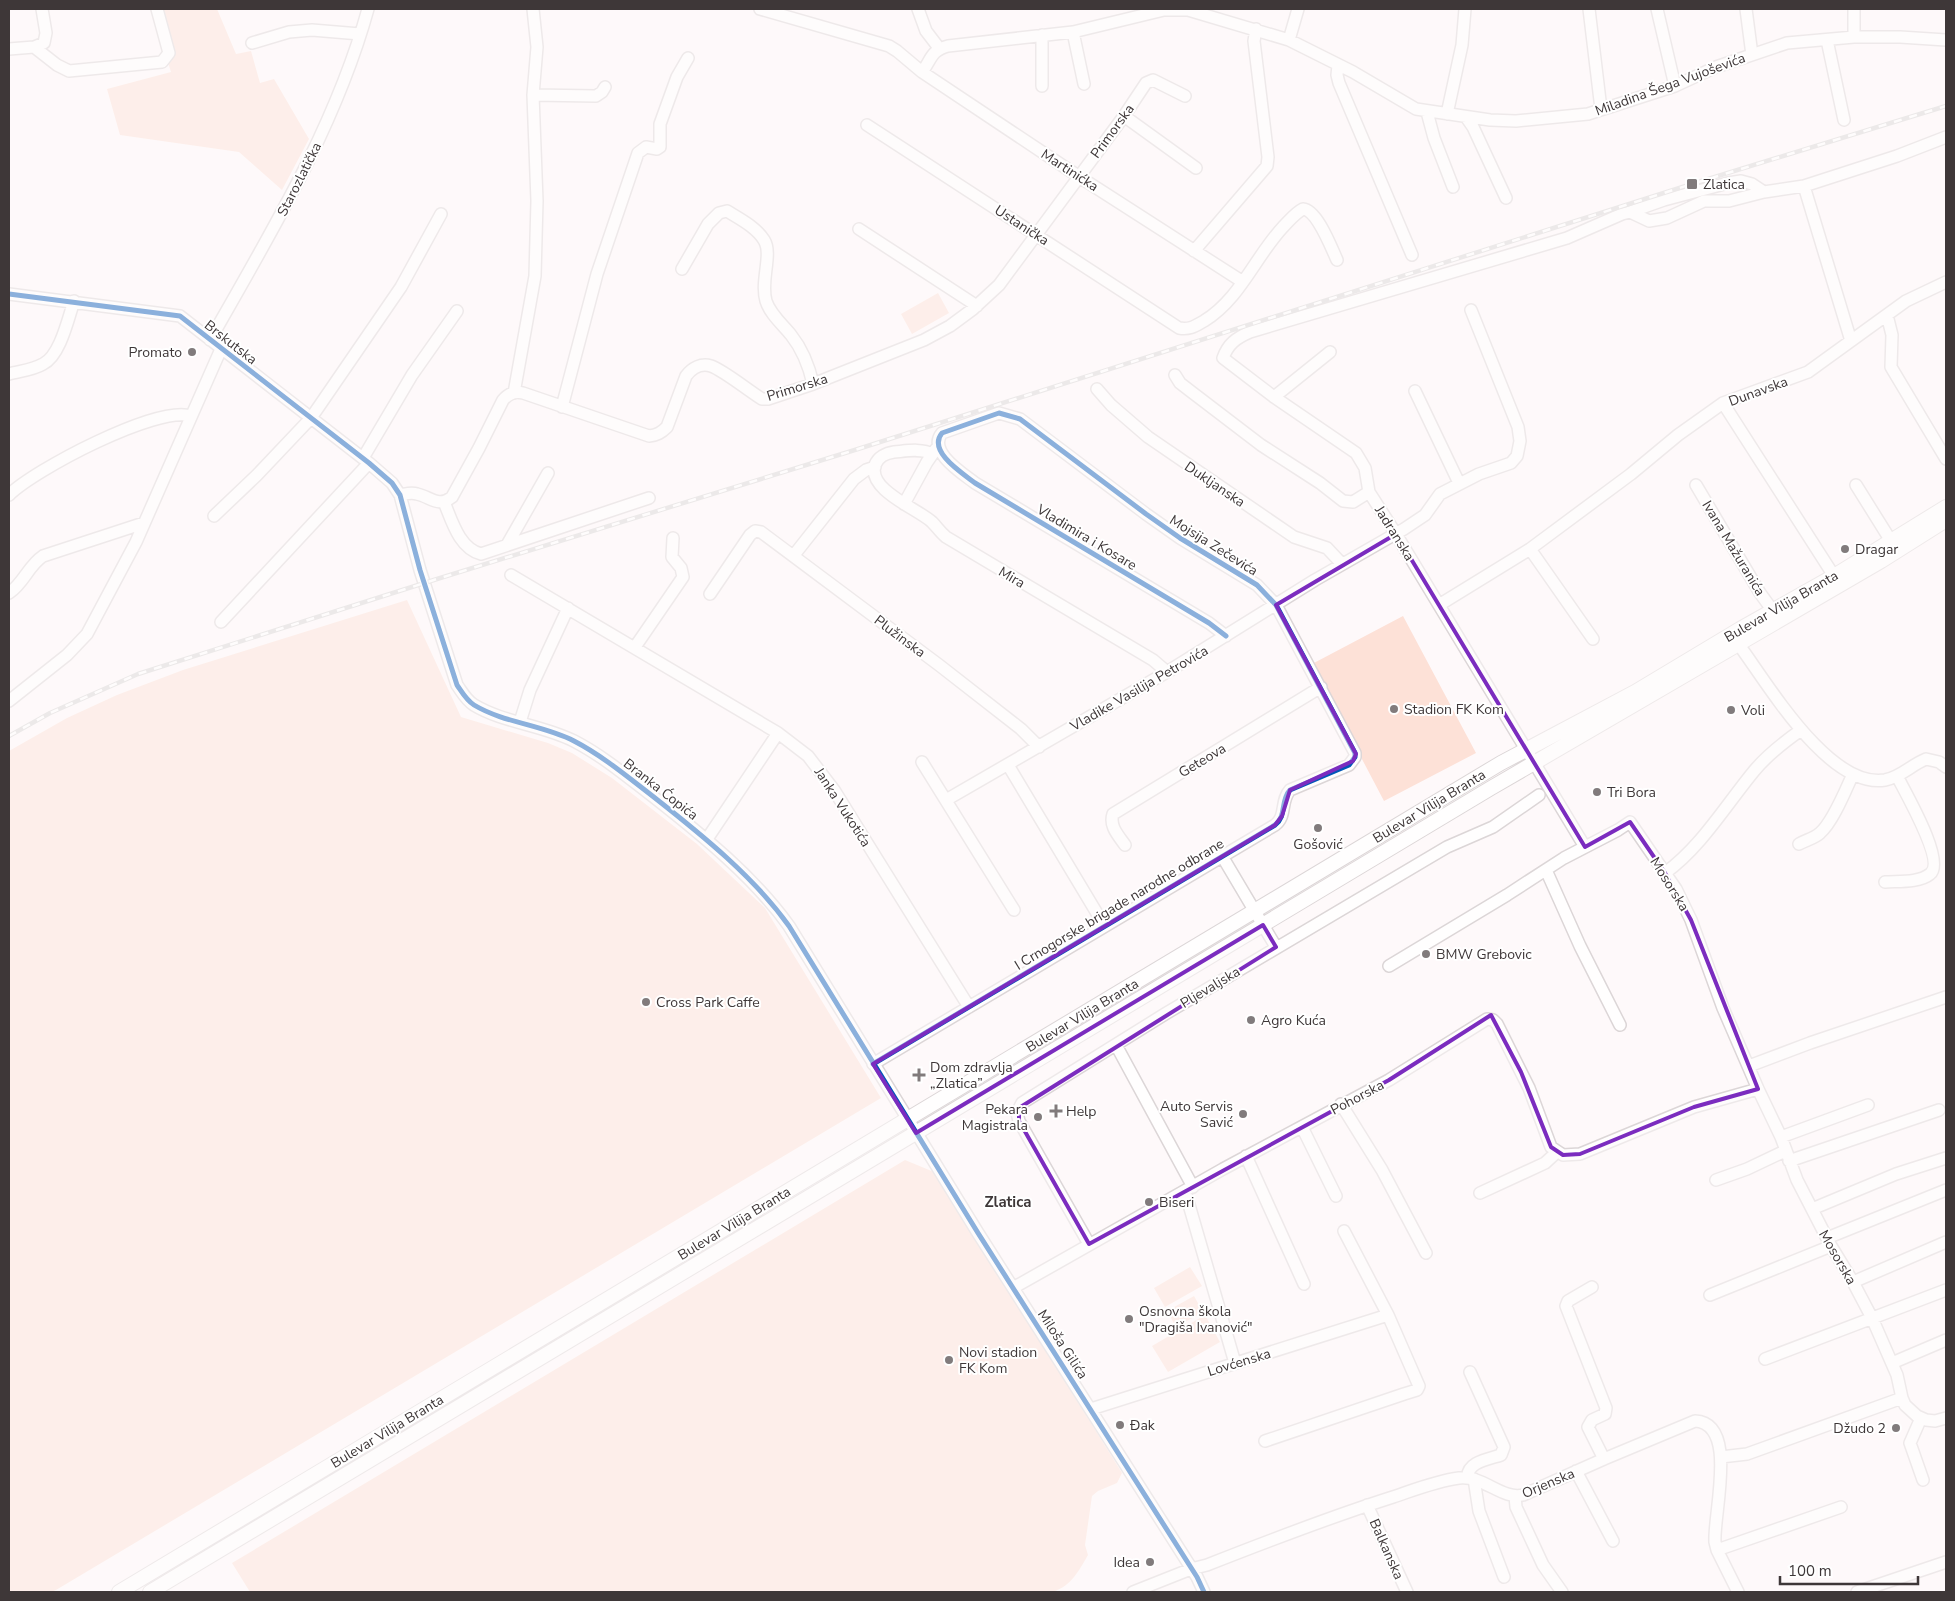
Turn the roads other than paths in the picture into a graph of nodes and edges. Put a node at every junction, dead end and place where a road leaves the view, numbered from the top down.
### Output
1 (42, 9) edge
2 (158, 9) edge
3 (368, 9) edge
4 (533, 9) edge
5 (760, 9) edge
6 (918, 9) edge
7 (1298, 9) edge
8 (1465, 9) edge
9 (1589, 9) edge
10 (1657, 9) edge
11 (1746, 9) edge
12 (1854, 9) edge
13 (1256, 29) junction
14 (1073, 32) junction
15 (360, 34) junction
16 (1042, 34) junction
17 (1854, 37) junction
18 (1289, 40) junction
19 (1827, 40) junction
20 (1946, 40) edge
21 (252, 43) dead end
22 (34, 47) junction
23 (939, 48) junction
24 (9, 49) edge
25 (1752, 55) junction
26 (688, 58) dead end
27 (1338, 65) junction
28 (922, 72) junction
29 (1084, 84) dead end
30 (604, 86) dead end
31 (1042, 86) dead end
32 (1675, 86) junction
33 (534, 96) junction
34 (1185, 96) dead end
35 (1601, 109) junction
36 (1427, 112) junction
37 (1447, 114) junction
38 (1124, 116) junction
39 (1466, 116) junction
40 (1844, 120) dead end
41 (867, 125) dead end
42 (1946, 137) edge
43 (1196, 168) dead end
44 (1078, 176) junction
45 (1804, 186) junction
46 (1453, 187) dead end
47 (1764, 192) junction
48 (1506, 198) dead end
49 (1630, 212) junction
50 (441, 214) dead end
51 (859, 229) dead end
52 (1037, 235) junction
53 (1194, 251) junction
54 (1412, 254) dead end
55 (1337, 260) dead end
56 (682, 269) dead end
57 (1243, 282) junction
58 (1946, 282) edge
59 (9, 294) edge
60 (74, 301) junction
61 (977, 306) junction
62 (1471, 310) dead end
63 (457, 311) dead end
64 (1887, 315) junction
65 (210, 340) junction
66 (1851, 341) junction
67 (221, 349) junction
68 (1330, 352) dead end
69 (9, 374) edge
70 (1175, 375) dead end
71 (813, 384) junction
72 (1097, 389) dead end
73 (1415, 391) dead end
74 (514, 393) junction
75 (1274, 397) junction
76 (1723, 403) junction
77 (562, 407) junction
78 (191, 416) junction
79 (311, 418) junction
80 (937, 451) junction
81 (1946, 459) edge
82 (366, 460) junction
83 (875, 467) junction
84 (548, 473) dead end
85 (1459, 483) junction
86 (1696, 485) dead end
87 (1856, 485) dead end
88 (1369, 492) junction
89 (9, 495) edge
90 (400, 495) junction
91 (650, 498) dead end
92 (444, 502) junction
93 (904, 504) junction
94 (1946, 507) edge
95 (214, 516) dead end
96 (1946, 520) edge
97 (144, 523) junction
98 (1396, 534) junction
99 (674, 538) dead end
100 (1891, 541) junction
101 (506, 545) junction
102 (1530, 549) junction
103 (794, 555) junction
104 (1342, 564) junction
105 (512, 575) dead end
106 (1834, 576) junction
107 (9, 593) edge
108 (710, 594) dead end
109 (1276, 605) junction
110 (1439, 605) junction
111 (568, 608) junction
112 (1773, 611) junction
113 (221, 622) dead end
114 (1226, 636) junction
115 (1592, 639) dead end
116 (1739, 644) junction
117 (635, 647) junction
118 (1167, 672) junction
119 (1321, 687) junction
120 (9, 701) edge
121 (520, 722) junction
122 (1801, 730) junction
123 (778, 733) junction
124 (1039, 747) junction
125 (1527, 749) junction
126 (1355, 753) joint
127 (922, 762) dead end
128 (1534, 763) junction
129 (1008, 765) junction
130 (1946, 767) edge
131 (1853, 774) junction
132 (1897, 776) junction
133 (1539, 794) dead end
134 (946, 800) junction
135 (707, 839) junction
136 (1800, 844) dead end
137 (1124, 845) dead end
138 (1585, 847) junction
139 (1222, 856) junction
140 (1546, 870) junction
141 (1665, 872) junction
142 (1885, 882) dead end
143 (1014, 910) dead end
144 (1254, 911) junction
145 (1104, 925) junction
146 (1263, 925) junction
147 (1276, 948) junction
148 (1389, 966) dead end
149 (1946, 997) edge
150 (969, 1007) junction
151 (1620, 1025) dead end
152 (1116, 1044) junction
153 (873, 1064) junction
154 (1749, 1066) junction
155 (1758, 1089) junction
156 (1341, 1104) junction
157 (1868, 1106) dead end
158 (1939, 1110) dead end
159 (908, 1119) junction
160 (1302, 1127) junction
161 (916, 1133) junction
162 (1781, 1137) junction
163 (1556, 1152) junction
164 (1246, 1156) junction
165 (1787, 1156) junction
166 (1946, 1158) edge
167 (1716, 1180) dead end
168 (1189, 1189) junction
169 (1946, 1190) edge
170 (1480, 1194) dead end
171 (1336, 1196) dead end
172 (1812, 1209) junction
173 (1344, 1231) dead end
174 (1829, 1242) junction
175 (1946, 1242) edge
176 (1088, 1244) junction
177 (1426, 1253) dead end
178 (1853, 1282) junction
179 (1304, 1284) dead end
180 (1592, 1286) dead end
181 (1013, 1288) junction
182 (1946, 1290) edge
183 (1710, 1294) dead end
184 (1388, 1315) junction
185 (1872, 1318) junction
186 (1946, 1340) edge
187 (1765, 1359) dead end
188 (1235, 1363) junction
189 (1892, 1363) junction
190 (1470, 1372) dead end
191 (1902, 1398) junction
192 (1092, 1409) junction
193 (1921, 1418) junction
194 (1946, 1418) edge
195 (1266, 1440) dead end
196 (1721, 1457) junction
197 (1604, 1459) junction
198 (1576, 1471) junction
199 (1471, 1478) junction
200 (1923, 1480) dead end
201 (1515, 1496) junction
202 (1368, 1505) junction
203 (1841, 1507) dead end
204 (1613, 1541) dead end
205 (1717, 1550) junction
206 (1946, 1562) edge
207 (1191, 1569) junction
208 (1504, 1577) dead end
209 (119, 1592) edge
210 (150, 1592) edge
211 (1134, 1592) edge
212 (1204, 1592) edge
213 (1407, 1592) edge
214 (1562, 1592) edge
215 (1738, 1592) edge
216 (1857, 1592) edge

1 - 22 street
2 - 22 street
3 - 15 street, Starozlatička
4 - 33 street
5 - 28 street, Martinićka
6 - 23 street
7 - 18 street
8 - 37 street
9 - 35 street
10 - 32 street
11 - 25 street
12 - 17 street
13 - 14 street, Miladina Šega Vujoševića
13 - 18 street, Miladina Šega Vujoševića
13 - 53 street
14 - 16 street, Miladina Šega Vujoševića
14 - 29 street
15 - 21 street
15 - 65 street, Starozlatička
16 - 23 street, Miladina Šega Vujoševića
16 - 31 street
17 - 19 street, Miladina Šega Vujoševića
17 - 20 street, Miladina Šega Vujoševića
18 - 27 street, Miladina Šega Vujoševića
19 - 25 street, Miladina Šega Vujoševića
19 - 40 street
22 - 24 street
23 - 28 street
25 - 32 street, Miladina Šega Vujoševića
26 - 77 street
27 - 36 street, Miladina Šega Vujoševića
27 - 54 street
28 - 44 street, Martinićka
30 - 33 street
32 - 35 street, Miladina Šega Vujoševića
33 - 74 street
34 - 38 street, Primorska
35 - 39 street, Miladina Šega Vujoševića
36 - 37 street, Miladina Šega Vujoševića
36 - 46 street
37 - 39 street, Miladina Šega Vujoševića
38 - 43 street
38 - 44 street, Primorska
39 - 48 street
41 - 52 street, Ustanička
42 - 45 street
44 - 52 street, Primorska
44 - 53 street, Martinićka
45 - 47 street
45 - 66 street
47 - 49 street
47 - 49 street
49 - 75 street, Jadranska
50 - 79 street
51 - 61 street
52 - 57 street, Ustanička
52 - 61 street, Primorska
53 - 57 street, Martinićka
55 - 57 street
56 - 71 street
58 - 64 street, Dunavska
59 - 60 street, Brskutska
60 - 65 street, Brskutska
60 - 69 street
61 - 71 street, Primorska
62 - 85 street, Vladike Vasilija Petrovića
63 - 82 street
64 - 66 street, Dunavska
64 - 81 street
65 - 67 street, Brskutska
66 - 76 street, Dunavska
67 - 78 street
67 - 79 street, Brskutska
68 - 75 street
70 - 88 street
71 - 77 street, Primorska
72 - 104 street, Dukljanska
73 - 85 street
74 - 77 street, Primorska
74 - 92 street
75 - 88 street, Jadranska
76 - 102 street, Dunavska
76 - 106 street
78 - 89 street
78 - 97 street
79 - 82 street, Brskutska
79 - 95 street
80 - 83 street
80 - 93 street
80 - 109 street, Mojsija Zečevića
80 - 114 street, Vladimira i Kosare
82 - 90 street, Brskutska
82 - 113 street
83 - 93 street, Mira
83 - 103 street
84 - 101 street
85 - 98 street, Vladike Vasilija Petrovića
86 - 112 street, Ivana Mažuranića
87 - 100 street
88 - 98 street, Jadranska
90 - 92 street
90 - 121 street, Branka Ćopića
91 - 101 street
92 - 101 street
93 - 118 street, Mira
94 - 100 main road, Bulevar Vilija Branta
96 - 116 main road, Bulevar Vilija Branta
97 - 107 street
97 - 120 street
98 - 104 street, Vladike Vasilija Petrovića
98 - 110 street, Jadranska
99 - 117 street
100 - 106 main road, Bulevar Vilija Branta
102 - 110 street, Dunavska
102 - 115 street
103 - 108 street, Plužinska
103 - 124 street, Plužinska
104 - 109 street, Vladike Vasilija Petrovića
105 - 111 street, Janka Vukotića
106 - 112 main road, Bulevar Vilija Branta
109 - 114 street, Vladike Vasilija Petrovića
109 - 119 street, Mojsija Zečevića
110 - 125 street, Jadranska
111 - 117 street, Janka Vukotića
111 - 121 street
112 - 125 main road, Bulevar Vilija Branta
114 - 118 street, Vladike Vasilija Petrovića
116 - 122 street
116 - 128 main road, Bulevar Vilija Branta
117 - 123 street, Janka Vukotića
118 - 124 street, Vladike Vasilija Petrovića
119 - 126 street, Mojsija Zečevića
119 - 137 street, Geteova
121 - 135 street, Branka Ćopića
122 - 131 street
122 - 141 street
123 - 135 street
123 - 150 street, Janka Vukotića
124 - 129 street, Vladike Vasilija Petrovića
125 - 128 street, Jadranska
125 - 144 main road, Bulevar Vilija Branta
126 - 139 street, I Crnogorske brigade narodne odbrane
127 - 134 street
128 - 138 street
128 - 146 main road, Bulevar Vilija Branta
129 - 134 street, Vladike Vasilija Petrovića
129 - 145 street
130 - 132 street
131 - 132 street
131 - 136 street
132 - 142 street
133 - 147 street, Pljevaljska
134 - 143 street
135 - 153 street, Branka Ćopića
138 - 140 street
138 - 141 street, Mosorska
139 - 144 street
139 - 145 street, I Crnogorske brigade narodne odbrane
140 - 148 street
140 - 151 street
141 - 154 street, Mosorska
144 - 146 street
144 - 159 main road, Bulevar Vilija Branta
145 - 150 street, I Crnogorske brigade narodne odbrane
146 - 147 street
146 - 161 main road, Bulevar Vilija Branta
147 - 152 street, Pljevaljska
149 - 154 street
150 - 153 street, I Crnogorske brigade narodne odbrane
152 - 168 street
152 - 176 street, Pljevaljska
153 - 159 street, Branka Ćopića
154 - 155 street, Mosorska
155 - 162 street, Mosorska
155 - 163 street
156 - 160 street, Pohorska
156 - 163 street, Pohorska
156 - 177 street
157 - 162 street
158 - 165 street
159 - 161 street, Branka Ćopića
159 - 209 main road, Bulevar Vilija Branta
160 - 164 street, Pohorska
160 - 171 street
161 - 181 street, Miloša Gilića
161 - 210 main road, Bulevar Vilija Branta
162 - 165 street, Mosorska
163 - 170 street
164 - 168 street, Pohorska
164 - 179 street
165 - 167 street
165 - 172 street, Mosorska
166 - 172 street
168 - 176 street, Pohorska
168 - 188 street
169 - 174 street
172 - 174 street, Mosorska
173 - 184 street
174 - 178 street, Mosorska
174 - 183 street
175 - 178 street
176 - 181 street, Pohorska
178 - 185 street, Mosorska
180 - 197 street
181 - 192 street, Miloša Gilića
182 - 185 street
184 - 188 street, Lovćenska
184 - 195 street
185 - 187 street
185 - 189 street, Mosorska
186 - 189 street
188 - 192 street, Lovćenska
189 - 191 street, Mosorska
190 - 199 street
191 - 193 street
191 - 196 street
192 - 207 street, Miloša Gilića
193 - 194 street
193 - 200 street
196 - 197 street, Orjenska
196 - 205 street, Orjenska
197 - 198 street, Orjenska
198 - 201 street, Orjenska
198 - 204 street
199 - 201 street, Orjenska
199 - 202 street, Orjenska
199 - 208 street
201 - 214 street
202 - 207 street, Orjenska
202 - 213 street, Balkanska
203 - 205 street
205 - 215 street, Orjenska
206 - 216 street
207 - 211 street, Orjenska
207 - 212 street, Miloša Gilića

